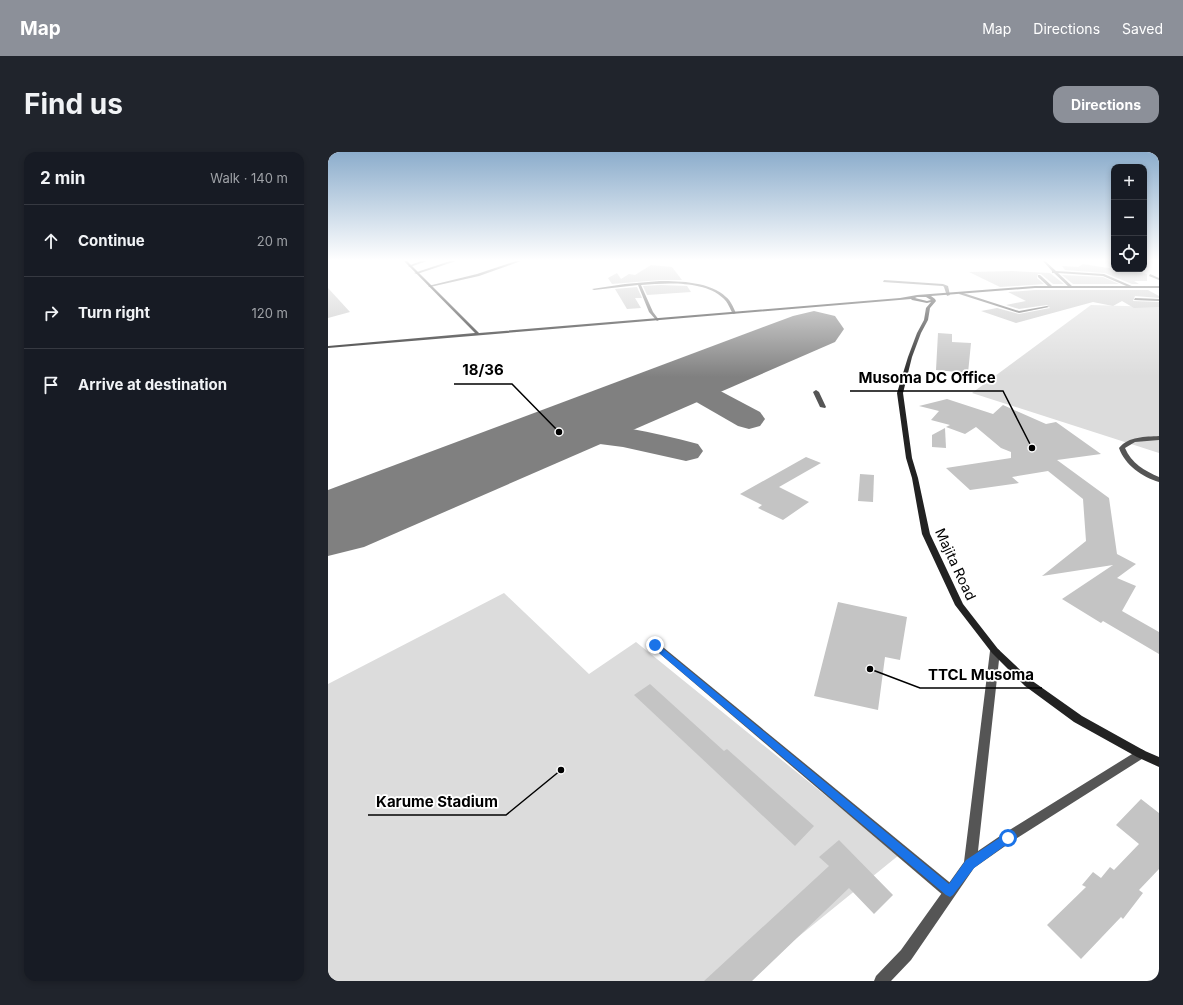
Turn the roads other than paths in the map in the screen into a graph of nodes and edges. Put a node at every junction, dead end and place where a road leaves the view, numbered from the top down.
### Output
1 (444, 300) edge
2 (646, 300) edge
3 (726, 300) edge
4 (905, 300) edge
5 (917, 300) edge
6 (934, 300) joint
7 (981, 300) edge
8 (922, 302) junction
9 (1047, 307) dead end
10 (928, 308) junction
11 (734, 313) junction
12 (657, 320) junction
13 (478, 334) junction
14 (328, 347) edge
15 (816, 392) dead end
16 (822, 407) dead end
17 (1159, 438) edge
18 (1159, 480) edge
19 (655, 645) dead end
20 (995, 651) junction
21 (1141, 754) junction
22 (1159, 762) edge
23 (970, 864) junction
24 (950, 891) junction
25 (881, 981) edge

1 - 13 main road
2 - 12 street
3 - 11 street
4 - 11 main road
5 - 8 main road
6 - 8 main road
6 - 10 main road
7 - 9 street
8 - 10 main road
10 - 20 main road, Majita Road
11 - 12 main road
12 - 13 main road
13 - 14 main road
15 - 16 street
17 - 18 street
19 - 24 street
20 - 21 main road, Majita Road
20 - 23 street
21 - 22 main road, Majita Road
21 - 23 street
23 - 24 street
24 - 25 street

